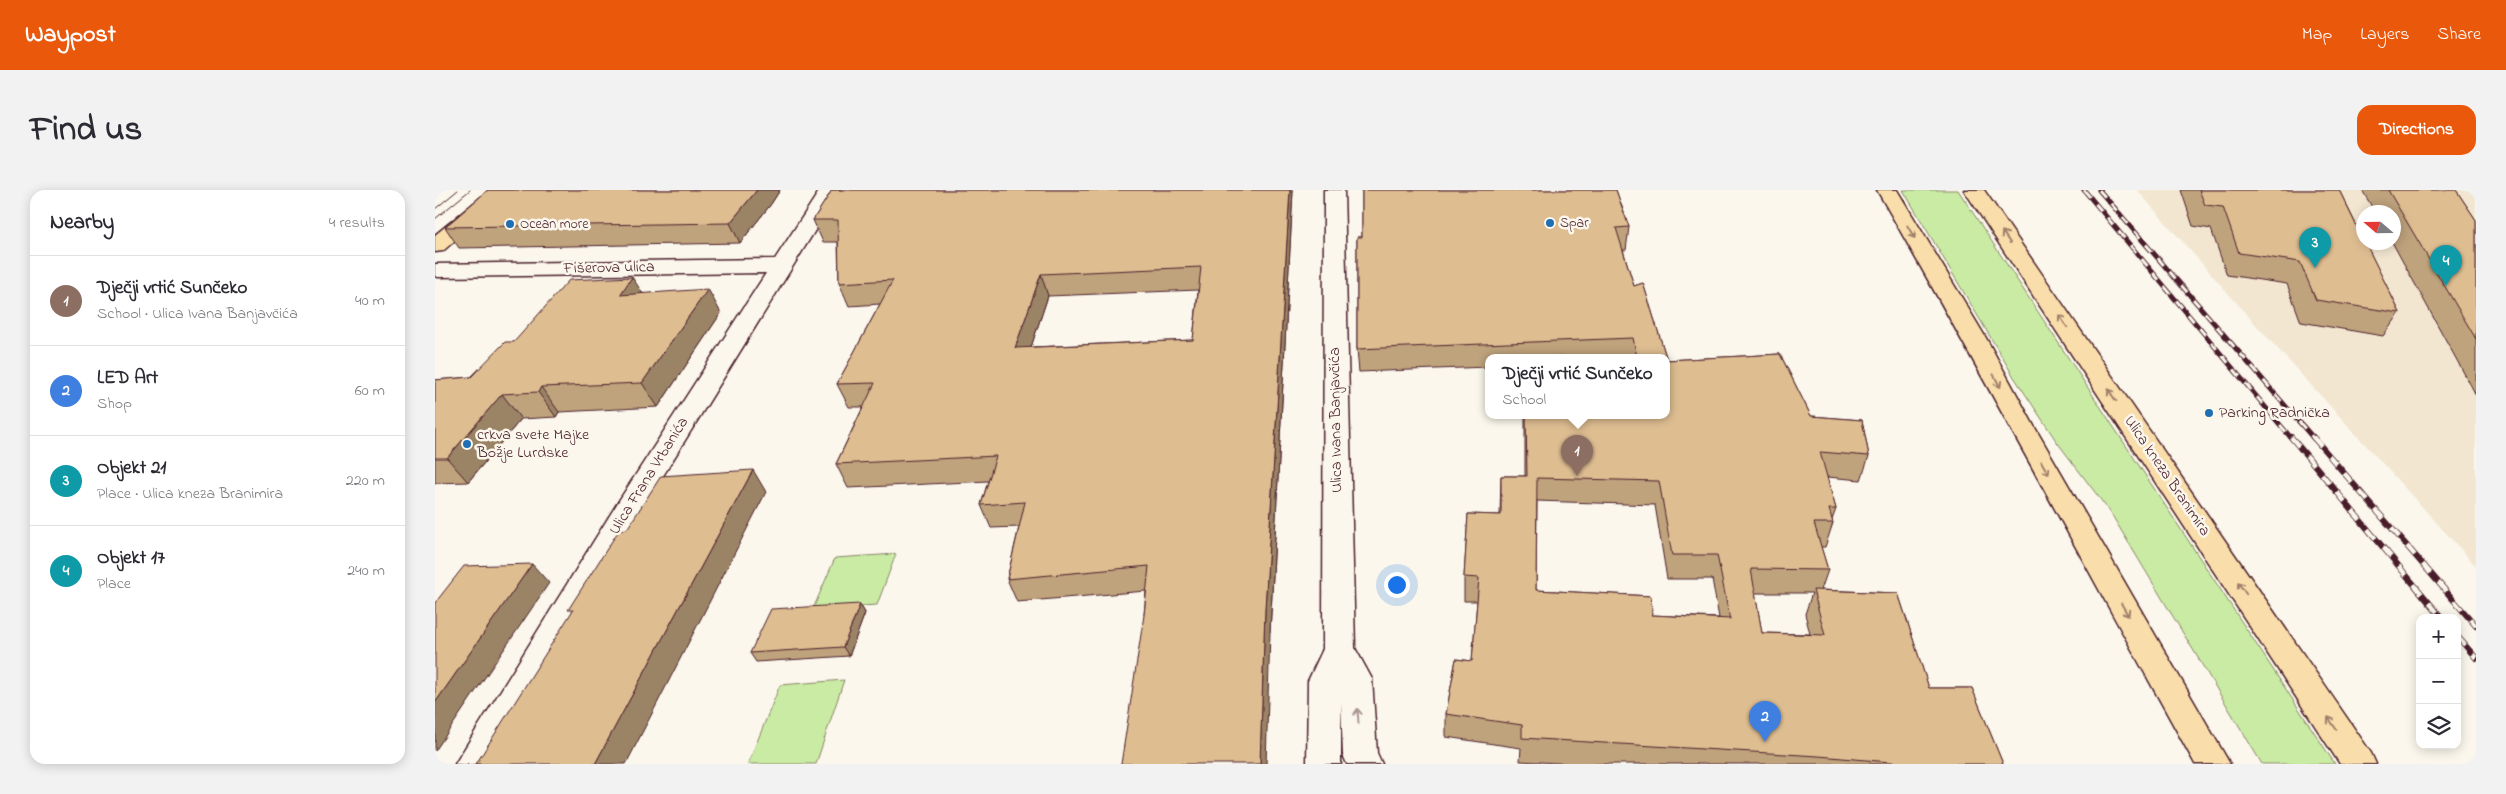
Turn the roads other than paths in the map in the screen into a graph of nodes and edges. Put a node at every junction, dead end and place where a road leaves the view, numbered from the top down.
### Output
1 (502, 190) edge
2 (830, 190) edge
3 (1334, 190) edge
4 (1887, 190) edge
5 (1974, 190) edge
6 (435, 246) edge
7 (781, 266) junction
8 (438, 270) dead end
9 (1339, 649) junction
10 (473, 764) edge
11 (1324, 764) edge
12 (1365, 764) edge
13 (2213, 764) edge
14 (2359, 764) edge

1 - 6 main road
2 - 7 street, Ulica Frana Vrbanića
3 - 9 street, Ulica Ivana Banjavčića
4 -> 13 main road
14 -> 5 main road, Ulica kneza Branimira
7 - 8 street, Fišerova ulica
7 - 10 street, Ulica Frana Vrbanića
9 - 11 street, Ulica Ivana Banjavčića
12 -> 9 street, Ulica Ivana Banjavčića

